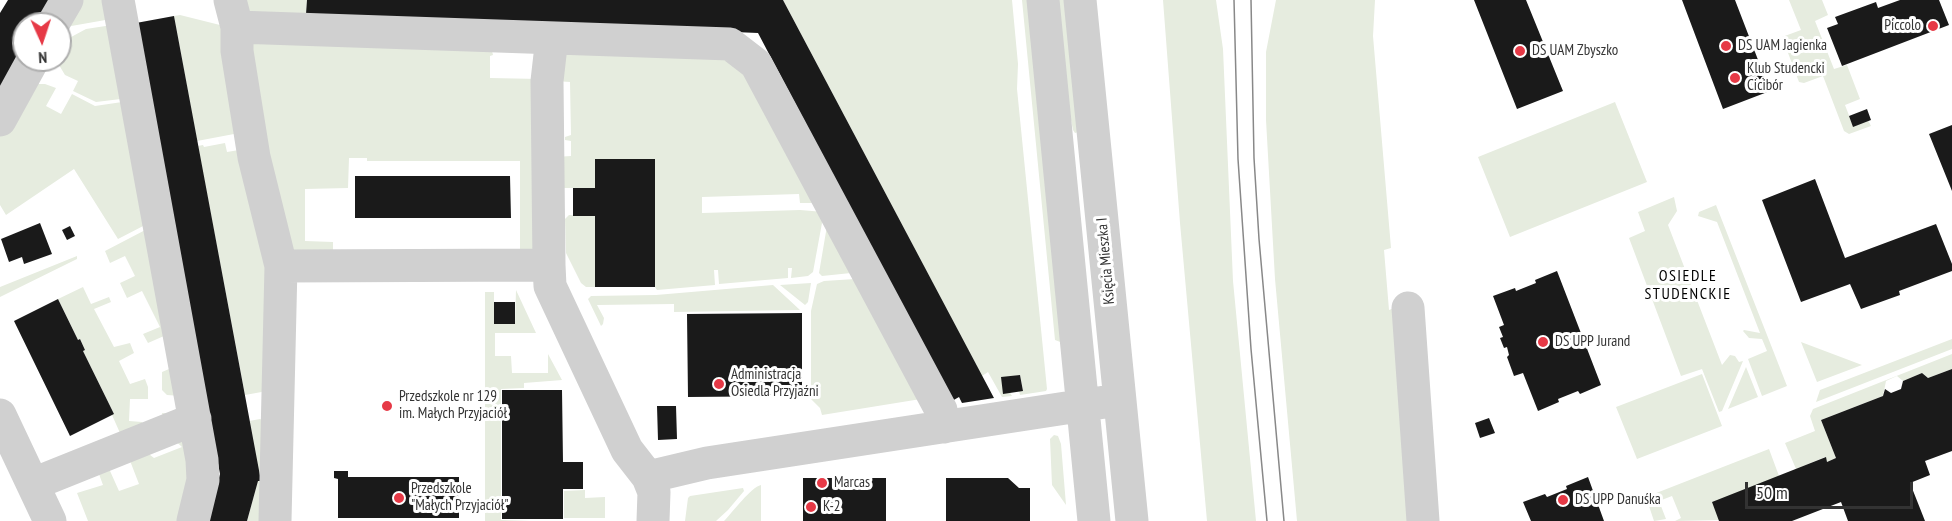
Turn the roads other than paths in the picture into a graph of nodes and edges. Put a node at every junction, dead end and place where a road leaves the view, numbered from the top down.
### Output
1 (118, 0) edge
2 (1043, 0) edge
3 (1080, 0) edge
4 (234, 13) edge
5 (554, 39) junction
6 (26, 72) edge
7 (0, 120) edge
8 (549, 265) junction
9 (281, 266) junction
10 (1408, 308) dead end
11 (1119, 399) junction
12 (1083, 407) junction
13 (0, 415) edge
14 (195, 419) junction
15 (944, 427) junction
16 (648, 477) junction
17 (33, 484) junction
18 (50, 521) edge
19 (193, 521) edge
20 (275, 521) edge
21 (653, 521) edge
22 (1094, 521) edge
23 (1132, 521) edge
24 (1423, 521) edge

1 - 14 street
2 - 12 street
3 - 11 street, Księcia Mieszka I
4 - 5 street
4 - 9 street
5 - 8 street
5 - 15 street
6 - 7 street
8 - 9 street
8 - 16 street
9 - 20 street
10 - 24 street
11 - 12 street
11 - 23 street, Księcia Mieszka I
12 - 15 street
12 - 22 street
13 - 17 street
14 - 17 street
14 - 19 street
15 - 16 street
16 - 21 street
17 - 18 street

